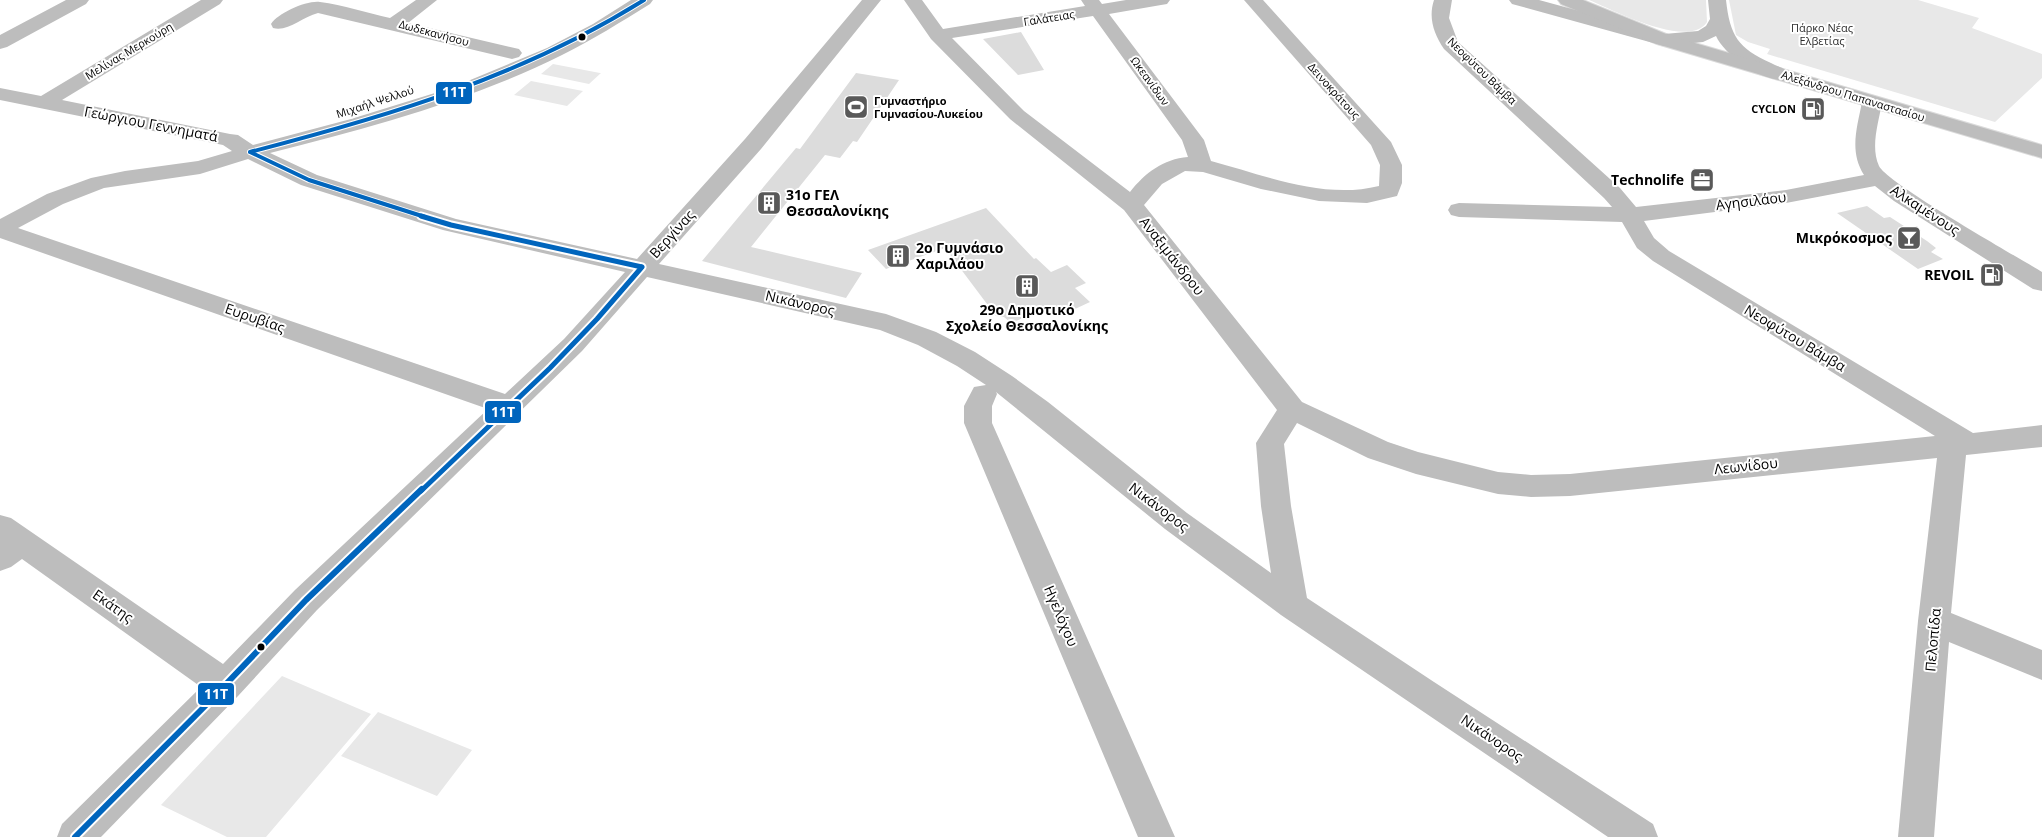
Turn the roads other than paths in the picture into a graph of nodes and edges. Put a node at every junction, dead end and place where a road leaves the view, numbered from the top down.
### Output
1 (80, 0) edge
2 (214, 0) edge
3 (428, 0) edge
4 (611, 0) edge
5 (644, 0) edge
6 (872, 0) edge
7 (913, 0) edge
8 (1161, 0) edge
9 (1253, 0) edge
10 (1443, 0) edge
11 (1518, 0) edge
12 (1567, 0) edge
13 (1717, 0) edge
14 (1094, 5) edge
15 (1718, 21) junction
16 (280, 24) dead end
17 (394, 24) junction
18 (938, 35) junction
19 (1664, 40) junction
20 (0, 43) edge
21 (512, 52) junction
22 (1782, 75) junction
23 (0, 95) edge
24 (45, 102) junction
25 (1872, 102) junction
26 (2040, 149) edge
27 (250, 152) junction
28 (1202, 166) junction
29 (1878, 179) junction
30 (1132, 205) junction
31 (1459, 210) dead end
32 (1631, 219) junction
33 (0, 230) edge
34 (642, 267) junction
35 (2042, 283) edge
36 (984, 394) dead end
37 (509, 406) junction
38 (1292, 409) junction
39 (2042, 436) edge
40 (1960, 443) junction
41 (1451, 472) joint
42 (7, 542) edge
43 (1292, 605) junction
44 (1934, 621) junction
45 (2042, 664) edge
46 (226, 685) junction
47 (1626, 831) edge
48 (75, 837) edge
49 (1157, 837) edge
50 (1916, 837) edge

1 - 20 street
2 - 24 street, Μελίνας Μερκούρη
3 - 17 street, Δωδεκανήσου
4 - 21 street, Μιχαήλ Ψελλού
5 - 27 street, Μιχαήλ Ψελλού
6 - 34 street, Βεργίνας
7 - 18 street, Αναξιμάνδρου
8 - 14 street, Γαλάτειας
9 - 28 street, Δεινοκράτους
10 - 32 street, Νεοφύτου Βάμβα
11 - 19 street, Αλεξάνδρου Παπαναστασίου
12 - 19 street, Αλεξάνδρου Παπαναστασίου
13 - 15 street
14 - 18 street, Γαλάτειας
14 - 28 street, Ωκεανίδων
15 - 19 street
15 - 22 street
16 - 17 street
17 - 21 street, Δωδεκανήσου
18 - 30 street, Αναξιμάνδρου
19 - 22 street, Αλεξάνδρου Παπαναστασίου
21 - 27 street, Μιχαήλ Ψελλού
22 - 25 street, Αλεξάνδρου Παπαναστασίου
23 - 24 street, Γεώργιου Γεννηματά
24 - 27 street, Γεώργιου Γεννηματά
25 - 26 street, Αλεξάνδρου Παπαναστασίου
25 - 29 street, Αλκαμένους
27 - 33 street, Μιχαήλ Ψελλού
27 - 34 street, Γεώργιου Γεννηματά
28 - 30 street
29 - 32 street, Αγησιλάου
29 - 35 street, Αλκαμένους
30 - 38 street, Αναξιμάνδρου
31 - 32 street, Αγησιλάου
32 - 40 street, Νεοφύτου Βάμβα
33 - 37 street, Ευρυβίας
34 - 37 street, Βεργίνας
34 - 43 street, Νικάνορος
36 - 49 street, Ηγελόχου
37 - 46 street, Βεργίνας
38 - 41 street, Αναξιμάνδρου
38 - 43 street
39 - 40 street, Λεωνίδου
40 - 41 street, Λεωνίδου
40 - 44 street, Πελοπίδα
42 - 46 street, Εκάτης
43 - 47 street, Νικάνορος
44 - 45 street
44 - 50 street, Πελοπίδα
46 - 48 street, Βεργίνας

